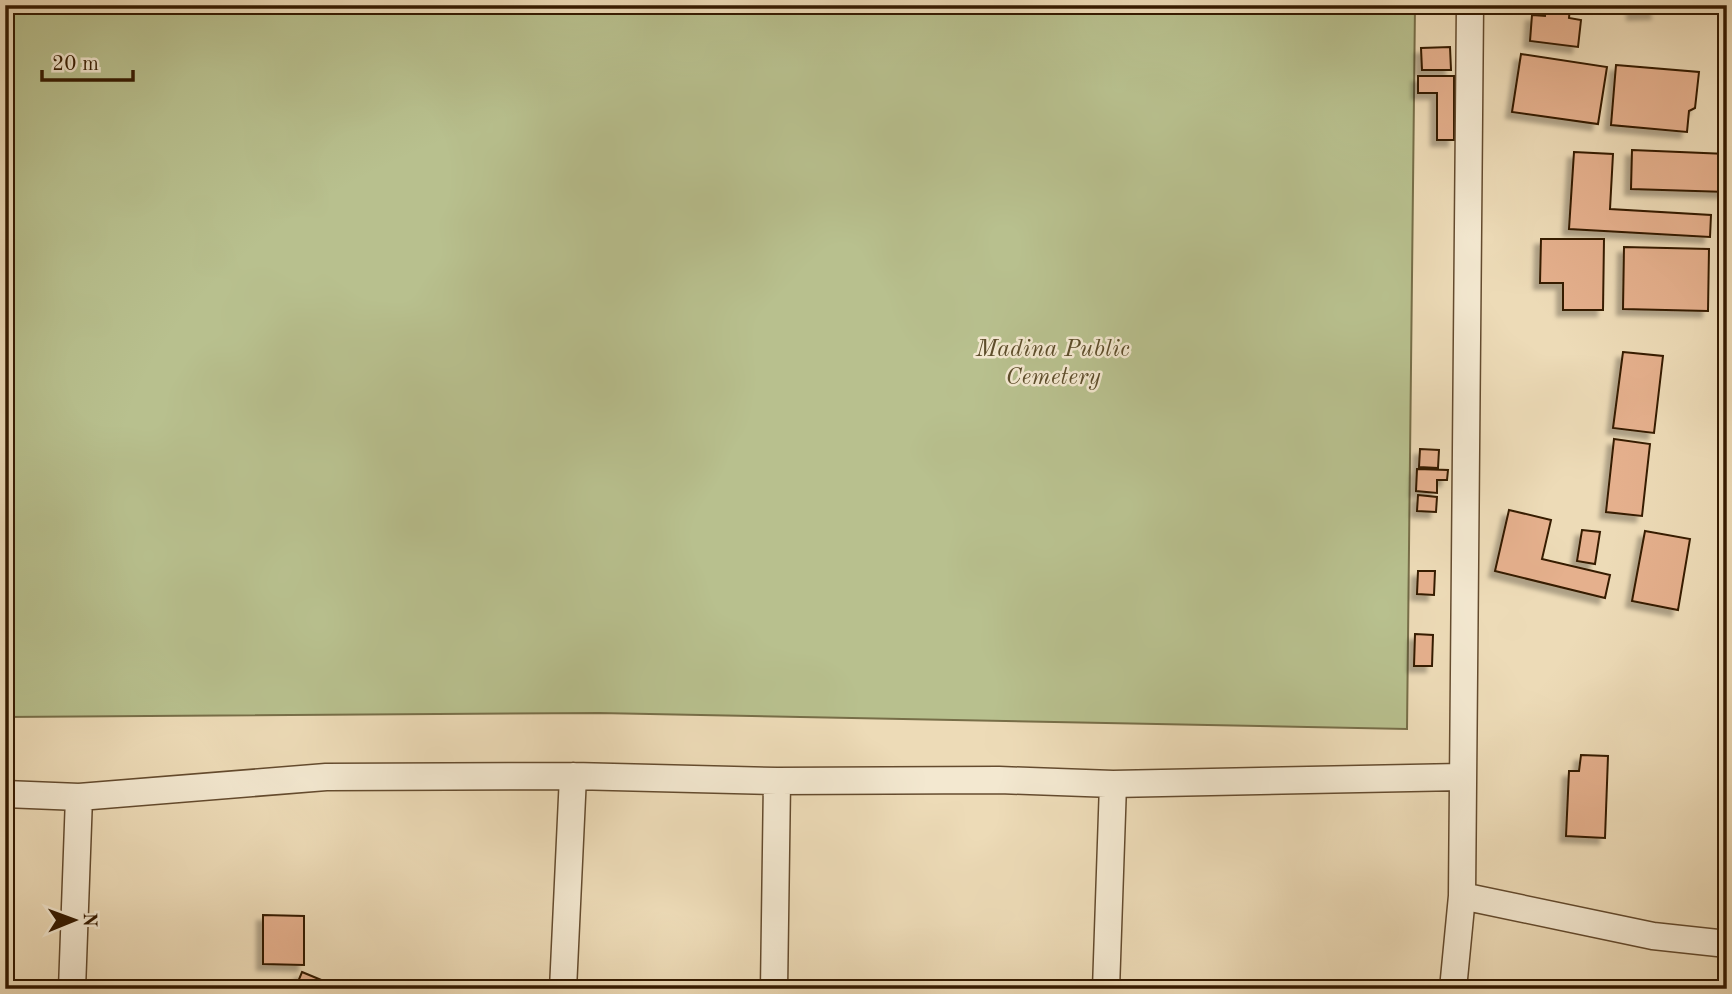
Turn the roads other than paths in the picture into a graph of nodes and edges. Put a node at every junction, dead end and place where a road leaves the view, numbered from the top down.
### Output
1 (1470, 5) edge
2 (573, 776) junction
3 (1461, 777) junction
4 (778, 781) junction
5 (1113, 784) junction
6 (5, 794) edge
7 (79, 797) junction
8 (1462, 896) junction
9 (1727, 944) edge
10 (72, 989) edge
11 (562, 989) edge
12 (774, 989) edge
13 (1106, 989) edge
14 (1453, 989) edge

1 - 3 street
2 - 4 street
2 - 7 street
2 - 11 street
3 - 5 street
3 - 8 street
4 - 5 street
4 - 12 street
5 - 13 street
6 - 7 street
7 - 10 street
8 - 9 street
8 - 14 street

